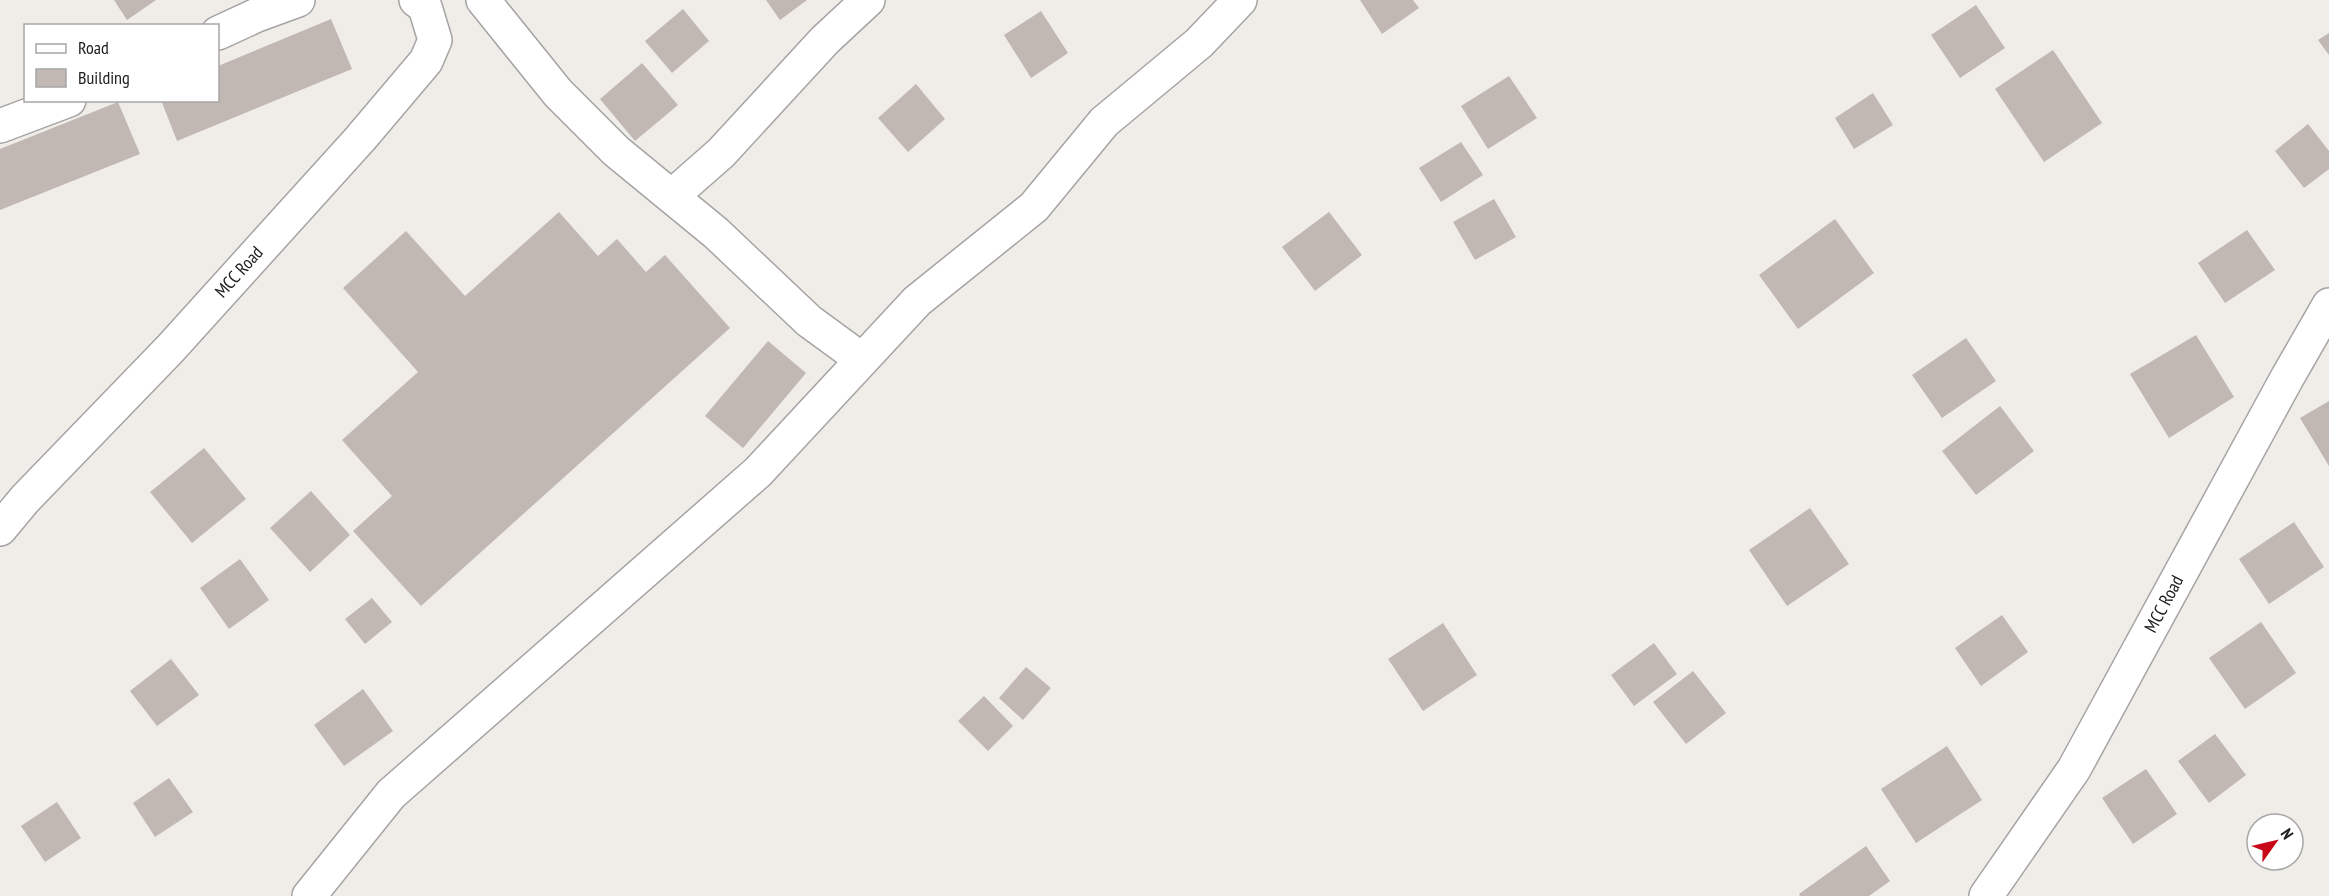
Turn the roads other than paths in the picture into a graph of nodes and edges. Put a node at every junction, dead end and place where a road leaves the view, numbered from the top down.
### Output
1 (298, 0) edge
2 (416, 0) edge
3 (483, 0) edge
4 (868, 0) edge
5 (1240, 0) edge
6 (219, 33) edge
7 (64, 102) edge
8 (0, 126) edge
9 (672, 196) junction
10 (2329, 305) edge
11 (861, 359) junction
12 (0, 529) edge
13 (309, 896) edge
14 (1986, 896) edge

1 - 6 street
2 - 12 street, MCC Road
3 - 9 street
4 - 9 street
5 - 11 street
7 - 8 street
9 - 11 street
10 - 14 street, MCC Road
11 - 13 street

